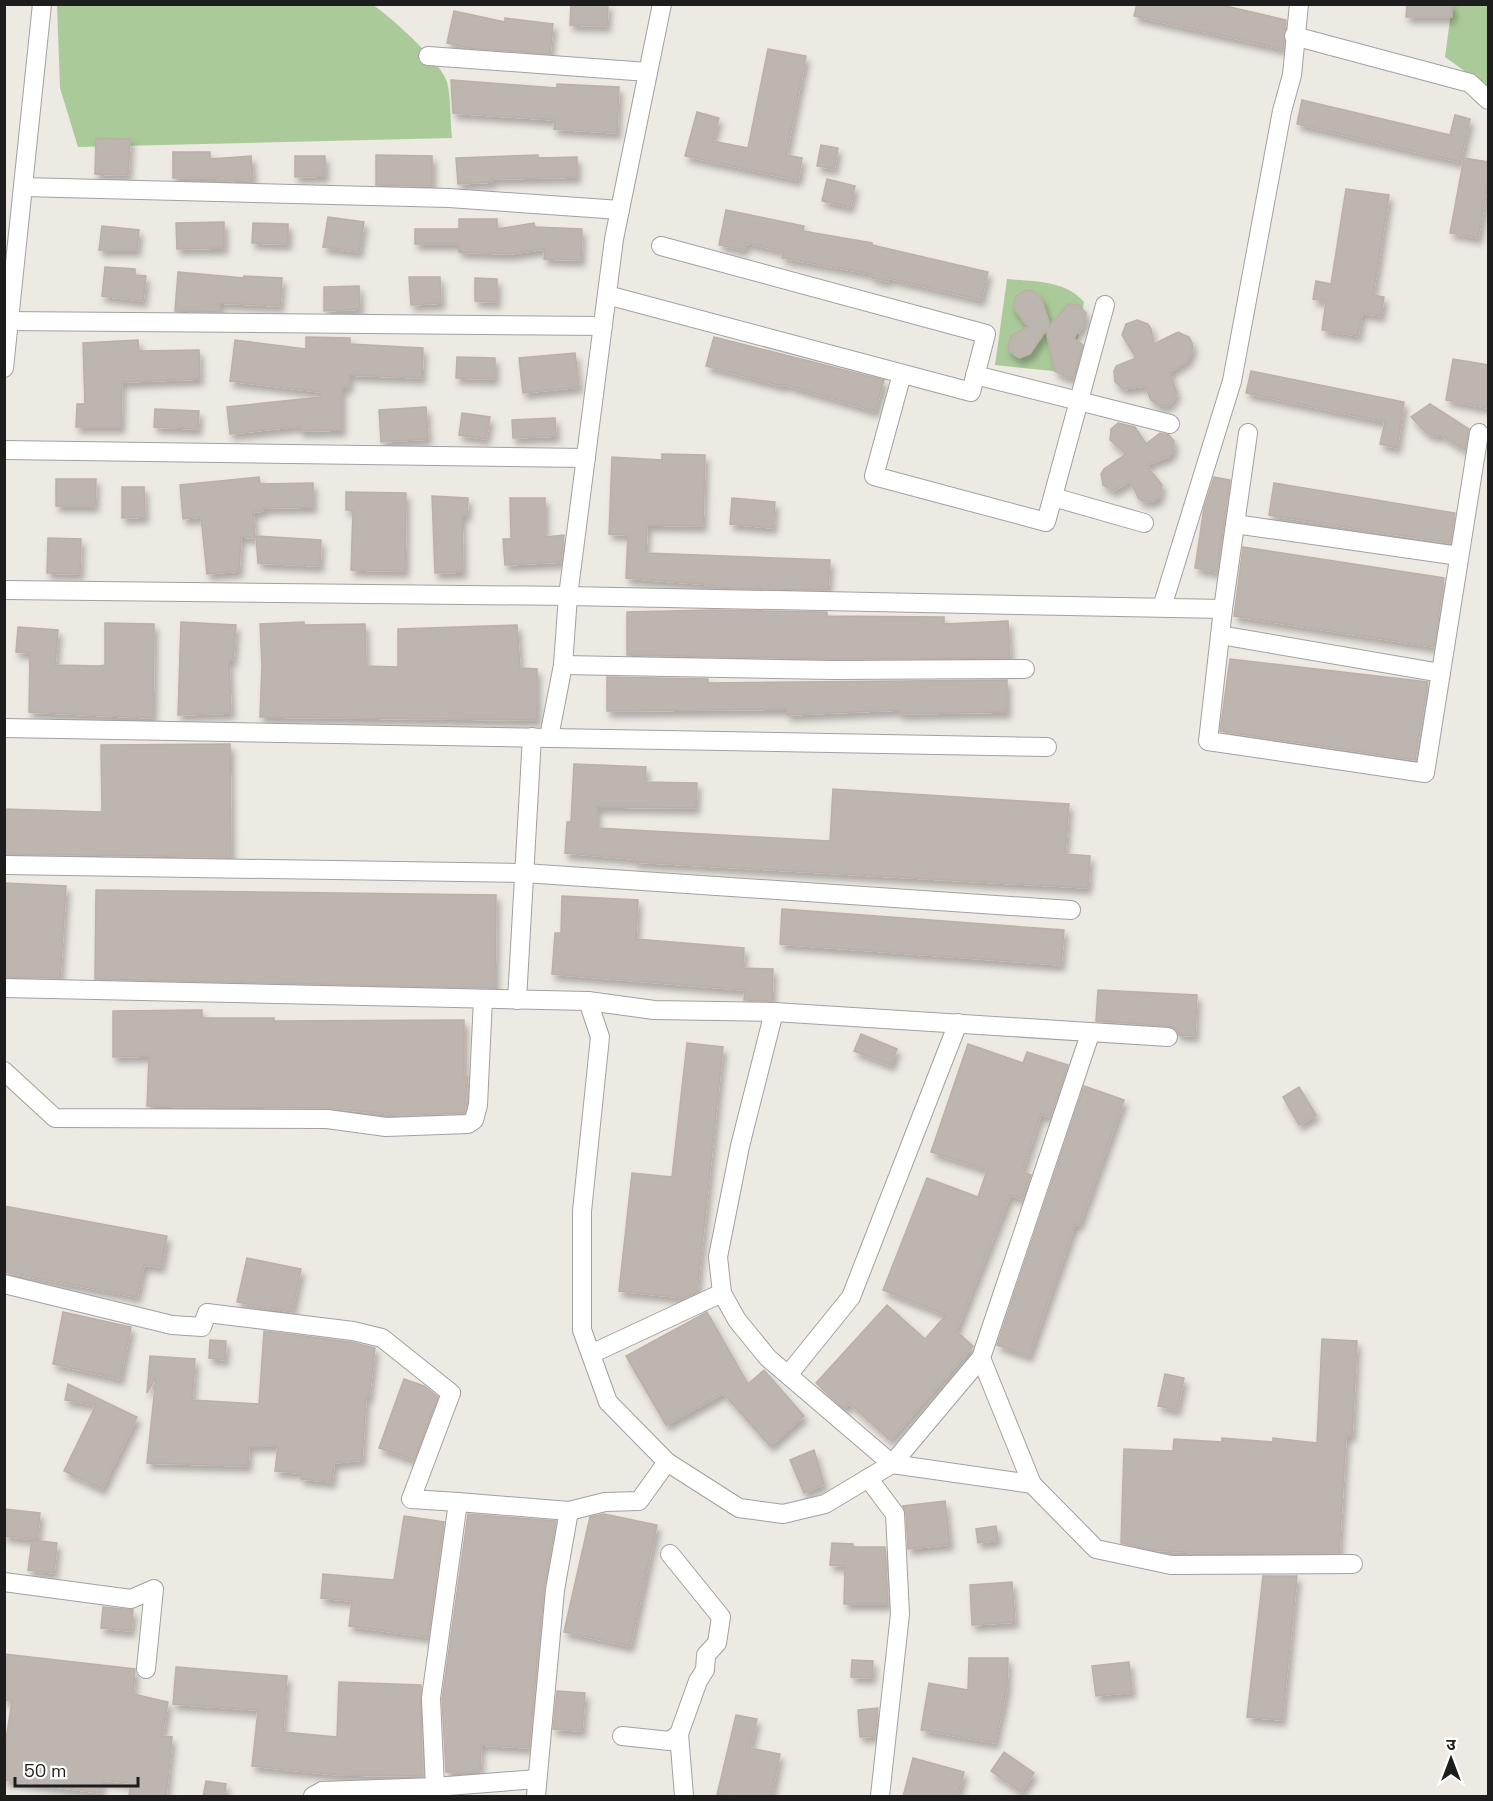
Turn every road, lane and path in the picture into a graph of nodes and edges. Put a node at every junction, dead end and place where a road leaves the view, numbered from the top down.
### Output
1 (42, 4) edge
2 (662, 4) edge
3 (1299, 4) edge
4 (1294, 36) junction
5 (428, 56) dead end
6 (648, 72) junction
7 (1488, 100) edge
8 (23, 187) junction
9 (620, 210) junction
10 (660, 246) dead end
11 (607, 295) junction
12 (1105, 305) dead end
13 (7, 322) edge
14 (603, 326) junction
15 (4, 368) edge
16 (902, 374) junction
17 (975, 375) junction
18 (1079, 401) junction
19 (1170, 424) dead end
20 (1248, 433) dead end
21 (1479, 433) dead end
22 (4, 450) edge
23 (586, 458) junction
24 (1053, 497) junction
25 (1144, 523) dead end
26 (1235, 524) junction
27 (1459, 556) junction
28 (4, 590) edge
29 (567, 596) junction
30 (1162, 608) junction
31 (1223, 609) junction
32 (1220, 635) junction
33 (563, 665) junction
34 (1025, 669) dead end
35 (1441, 673) junction
36 (4, 728) edge
37 (541, 737) junction
38 (1047, 747) dead end
39 (4, 865) edge
40 (524, 873) junction
41 (1071, 910) dead end
42 (4, 988) edge
43 (483, 999) junction
44 (517, 1000) junction
45 (588, 1001) junction
46 (774, 1012) junction
47 (958, 1023) junction
48 (1090, 1034) junction
49 (1168, 1037) dead end
50 (4, 1071) edge
51 (4, 1284) edge
52 (722, 1293) junction
53 (591, 1354) junction
54 (981, 1358) junction
55 (788, 1375) junction
56 (667, 1462) junction
57 (892, 1464) junction
58 (868, 1478) junction
59 (1032, 1484) junction
60 (458, 1502) junction
61 (568, 1511) junction
62 (670, 1554) dead end
63 (1353, 1564) dead end
64 (4, 1582) edge
65 (146, 1669) dead end
66 (679, 1734) junction
67 (622, 1736) dead end
68 (435, 1787) junction
69 (536, 1788) edge
70 (397, 1793) edge
71 (314, 1797) edge
72 (684, 1797) edge
73 (880, 1797) edge

1 - 8 street
2 - 6 street
3 - 4 street
4 - 7 street
4 - 30 street
5 - 6 street
6 - 9 street
8 - 9 street
8 - 13 street
9 - 11 street
10 - 17 street
11 - 14 street
11 - 16 street
12 - 18 street
13 - 14 street
13 - 15 street
14 - 23 street
16 - 17 street
16 - 24 street
17 - 18 street
18 - 19 street
18 - 24 street
20 - 26 street
21 - 27 street
22 - 23 street
23 - 29 street
24 - 25 street
26 - 27 street
26 - 31 street
27 - 35 street
28 - 29 street
29 - 30 street
29 - 33 street
30 - 31 street
31 - 32 street
32 - 35 street
32 - 35 street
33 - 34 street
33 - 37 street
36 - 37 street
37 - 38 street
37 - 40 street
39 - 40 street
40 - 41 street
40 - 44 street
42 - 43 street
43 - 44 street
43 - 50 street
44 - 45 street
45 - 46 street
45 - 53 street
46 - 47 street
46 - 52 street
47 - 48 street
47 - 55 street
48 - 49 street
48 - 54 street
51 - 60 street
52 - 53 street
52 - 55 street
53 - 56 street
54 - 57 street
54 - 59 street
55 - 57 street
56 - 58 street
56 - 61 street
57 - 58 street
57 - 59 street
58 - 73 street
59 - 63 street
60 - 61 street
60 - 68 street
61 - 69 street
62 - 66 street
64 - 65 street
66 - 67 street
66 - 72 street
68 - 69 street
68 - 70 street
70 - 71 street

